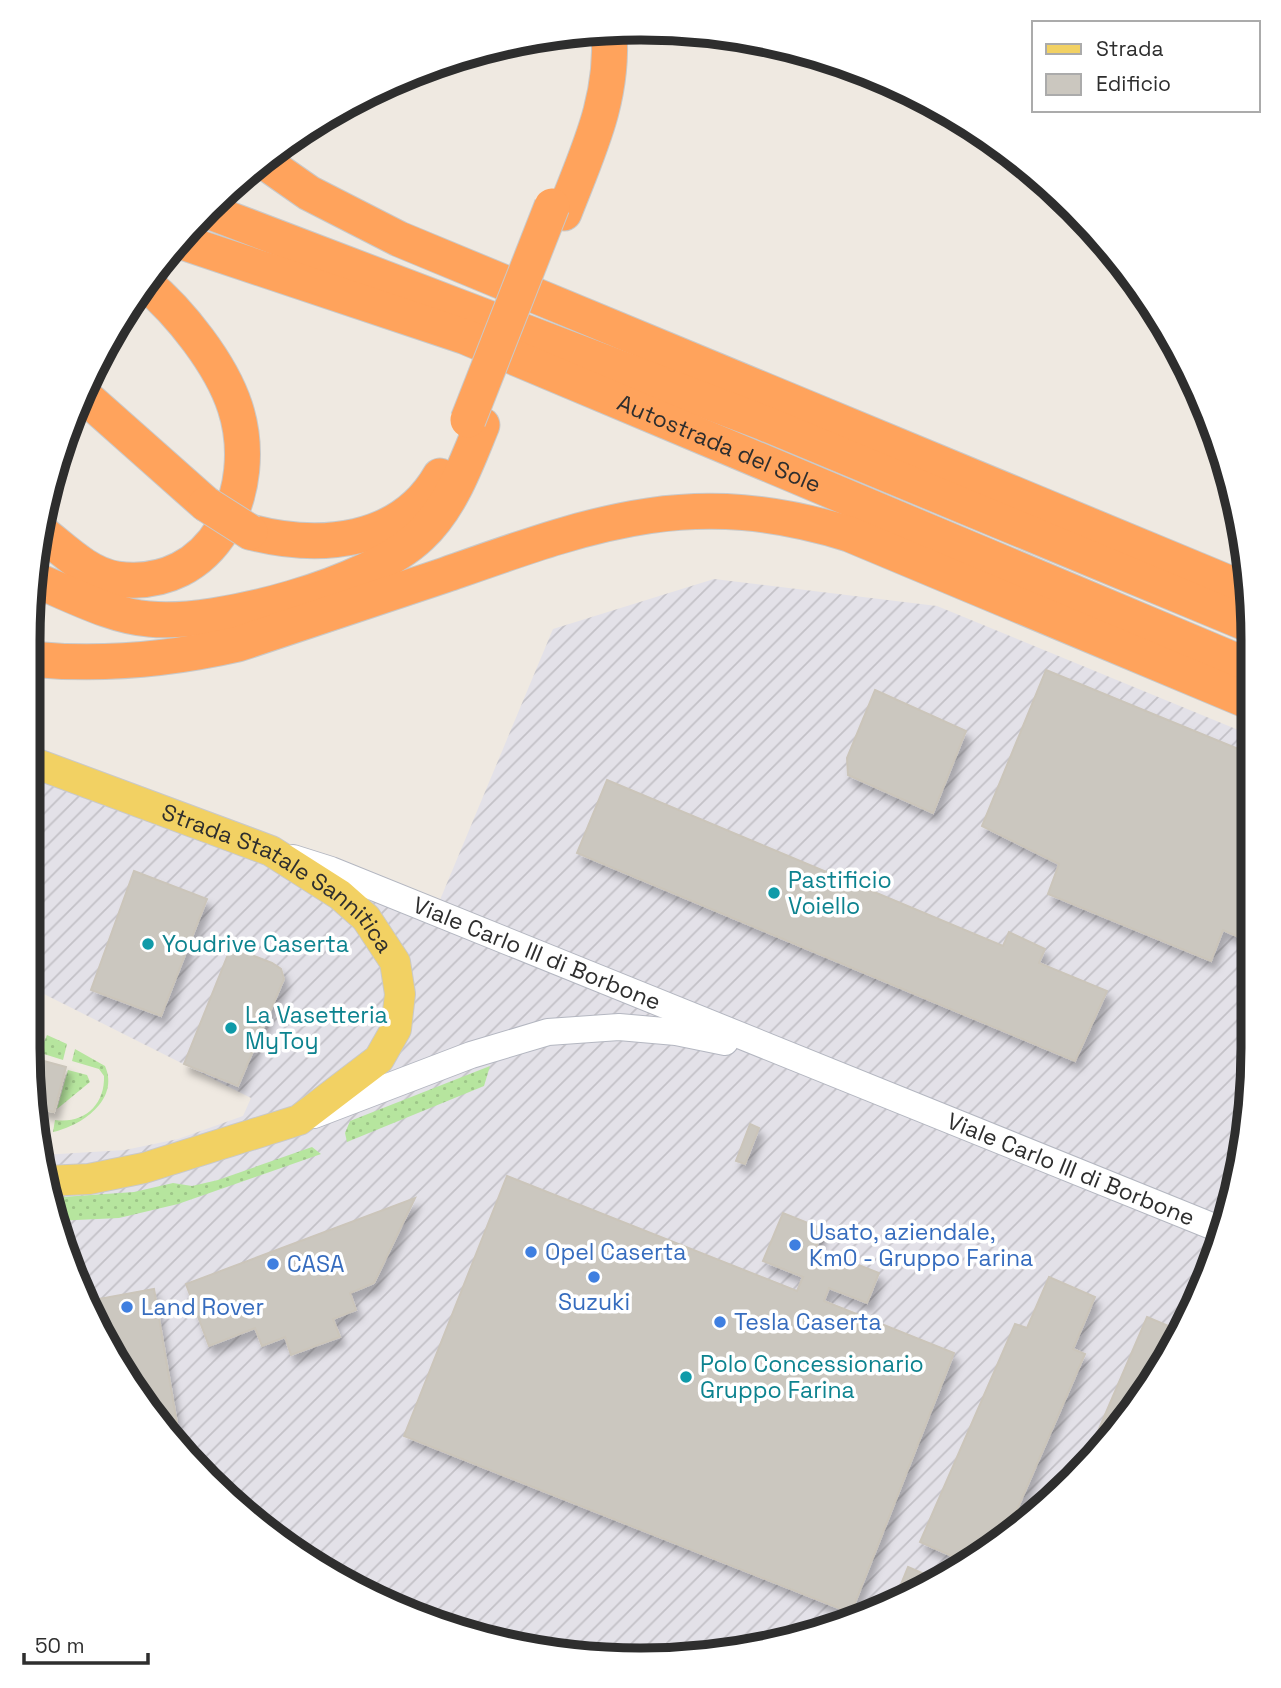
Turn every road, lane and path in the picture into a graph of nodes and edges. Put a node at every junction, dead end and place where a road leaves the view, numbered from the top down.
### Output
1 (610, 42) edge
2 (592, 43) edge
3 (272, 167) edge
4 (558, 209) junction
5 (217, 215) edge
6 (189, 245) edge
7 (153, 291) edge
8 (90, 401) edge
9 (475, 422) junction
10 (49, 539) edge
11 (43, 583) edge
12 (1238, 587) edge
13 (1240, 621) edge
14 (40, 660) edge
15 (1241, 663) edge
16 (1241, 698) edge
17 (40, 765) edge
18 (271, 851) junction
19 (802, 1061) junction
20 (299, 1120) junction
21 (56, 1181) edge
22 (1213, 1227) edge

1 - 4 highway
2 - 4 highway
3 - 12 highway
4 - 9 highway, bridge
5 - 13 highway, Autostrada del Sole
6 - 15 highway, Autostrada del Sole
7 - 10 highway
8 - 9 highway, bridge
9 - 11 highway
14 - 16 highway
17 - 18 main road, Strada Statale Sannitica
18 - 19 main road, Viale Carlo III di Borbone
18 - 20 main road, Strada Statale Sannitica
19 - 20 main road, Viale Carlo III di Borbone
19 - 22 main road, Viale Carlo III di Borbone
20 - 21 main road, Strada Statale Sannitica

